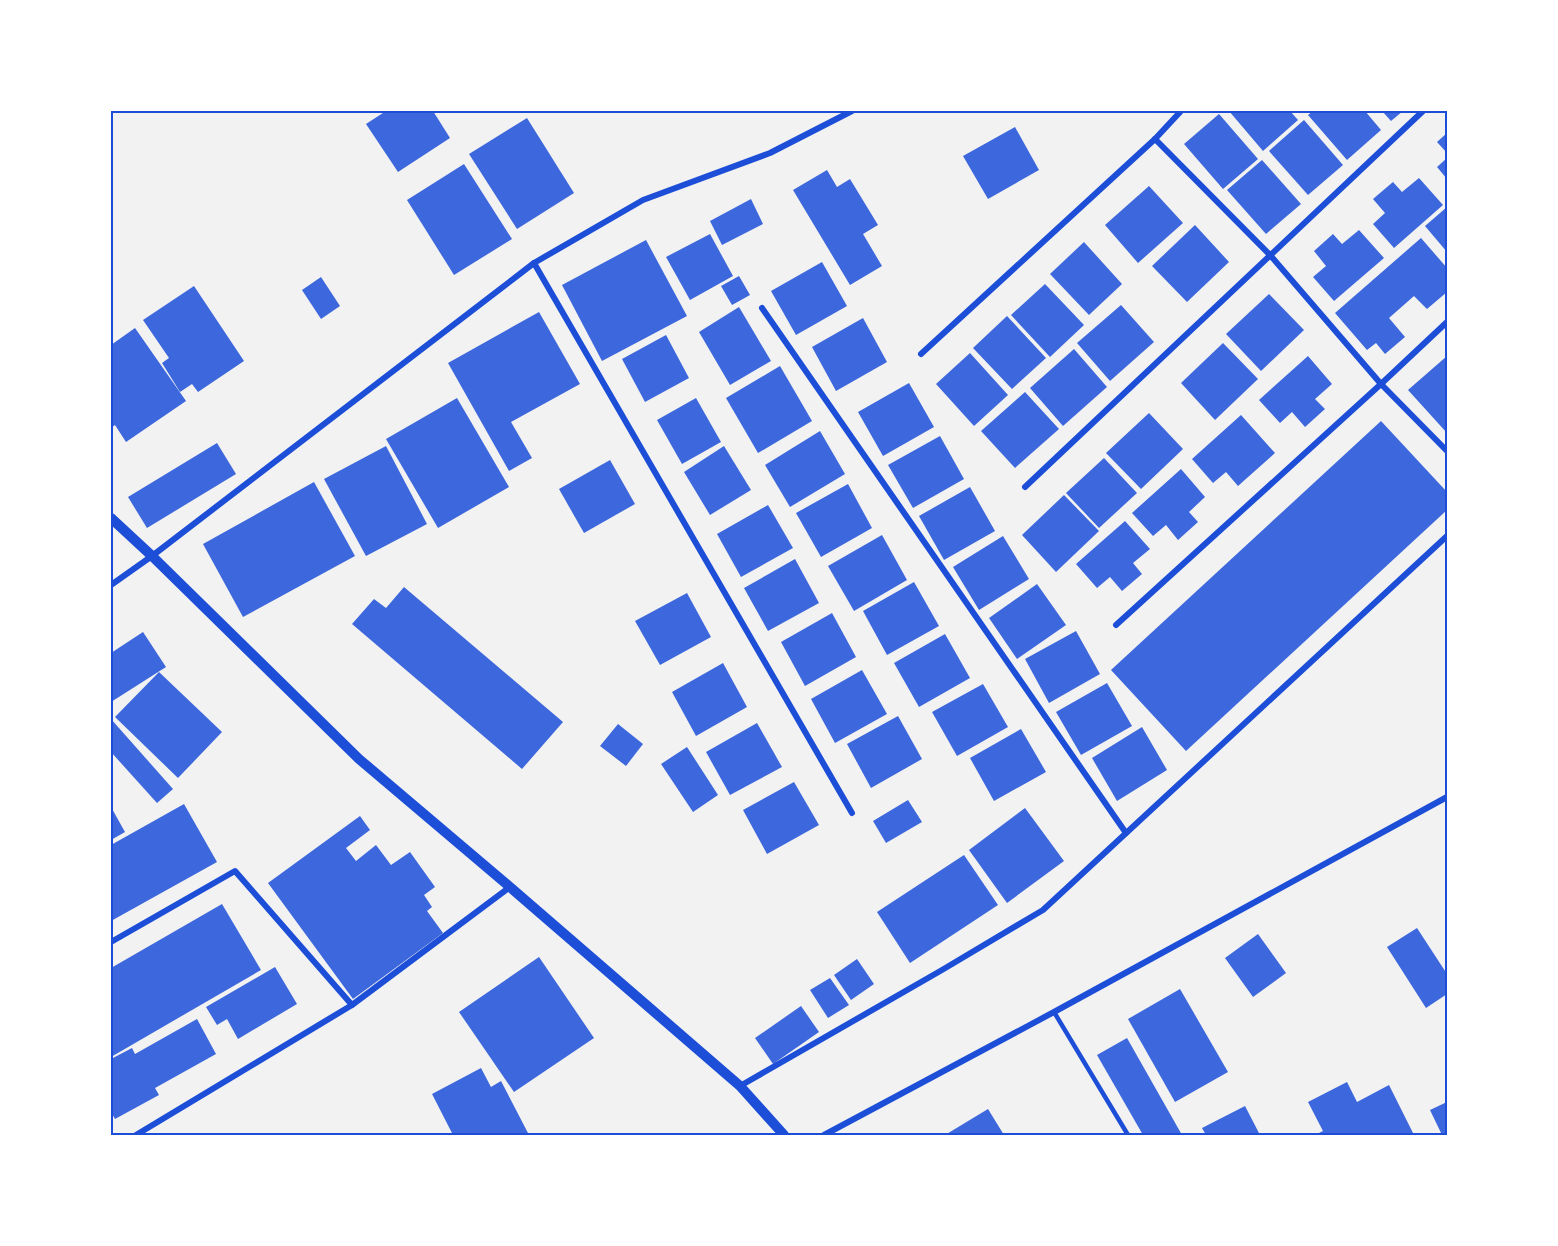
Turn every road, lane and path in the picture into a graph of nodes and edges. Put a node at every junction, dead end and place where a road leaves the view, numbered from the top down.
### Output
1 (852, 111) edge
2 (1181, 111) edge
3 (1423, 111) edge
4 (1155, 139) junction
5 (1270, 255) junction
6 (534, 263) junction
7 (762, 308) dead end
8 (1447, 322) edge
9 (921, 354) dead end
10 (1381, 384) junction
11 (1447, 451) edge
12 (1025, 487) dead end
13 (111, 518) edge
14 (1447, 536) edge
15 (152, 556) junction
16 (111, 585) edge
17 (1116, 625) dead end
18 (1447, 797) edge
19 (852, 813) dead end
20 (1126, 833) junction
21 (510, 886) junction
22 (111, 942) edge
23 (352, 1005) junction
24 (1054, 1012) junction
25 (740, 1086) junction
26 (136, 1135) edge
27 (784, 1135) edge
28 (824, 1135) edge
29 (1128, 1135) edge

1 - 6 street
2 - 4 street
3 - 5 street
4 - 5 street
4 - 9 street
5 - 10 street
5 - 12 street
6 - 15 street
6 - 19 street
7 - 20 street
8 - 10 street
10 - 11 street
10 - 17 street
13 - 15 street
14 - 20 street
15 - 16 street
15 - 21 street
18 - 24 street
20 - 25 street
21 - 23 street
21 - 25 street
22 - 23 street
23 - 26 street
24 - 28 street
24 - 29 lane
25 - 27 street

